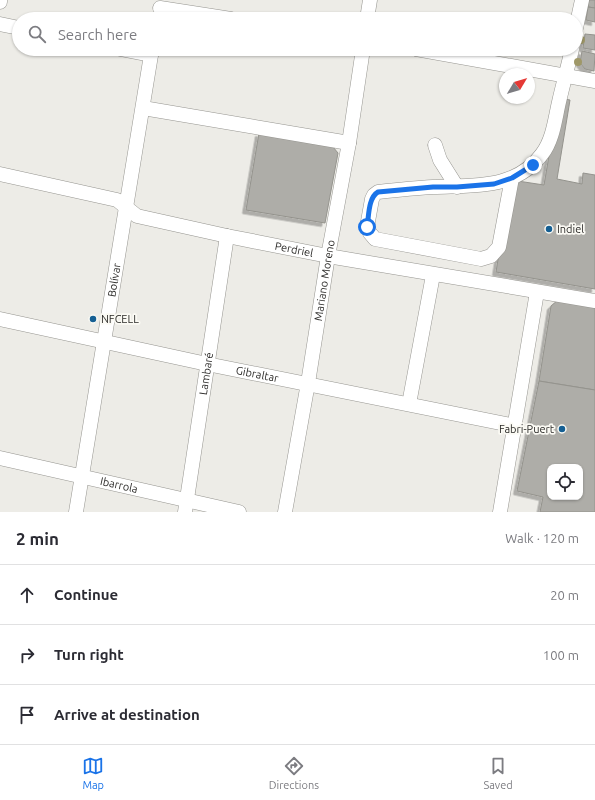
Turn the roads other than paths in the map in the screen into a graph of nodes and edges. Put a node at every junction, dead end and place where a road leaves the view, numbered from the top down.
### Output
1 (370, 0) edge
2 (582, 0) edge
3 (160, 9) edge
4 (181, 12) edge
5 (368, 12) edge
6 (579, 12) edge
7 (0, 24) edge
8 (12, 27) edge
9 (151, 56) edge
10 (362, 56) edge
11 (455, 56) edge
12 (570, 56) edge
13 (566, 76) junction
14 (595, 81) edge
15 (143, 108) junction
16 (349, 143) junction
17 (435, 145) dead end
18 (0, 174) edge
19 (512, 178) junction
20 (457, 187) junction
21 (127, 208) junction
22 (227, 236) junction
23 (328, 256) junction
24 (432, 275) junction
25 (537, 292) junction
26 (595, 301) edge
27 (0, 319) edge
28 (104, 341) junction
29 (207, 364) junction
30 (308, 383) junction
31 (409, 404) junction
32 (516, 426) junction
33 (0, 458) edge
34 (83, 476) junction
35 (186, 506) edge
36 (76, 512) edge
37 (239, 512) edge
38 (285, 512) edge
39 (500, 512) edge

1 - 5 street
2 - 6 street
3 - 4 street
7 - 8 street
9 - 15 street, Bolívar
10 - 16 street, Mariano Moreno
11 - 13 street
12 - 13 street
13 - 14 street
13 - 19 street
15 - 16 street
15 - 21 street, Bolívar
16 - 23 street, Mariano Moreno
17 - 20 street
18 - 21 street, Perdriel
19 - 20 street
19 - 20 street
21 - 22 street, Perdriel
21 - 28 street, Bolívar
22 - 23 street, Perdriel
22 - 29 street, Lambaré
23 - 24 street, Perdriel
23 - 30 street, Mariano Moreno
24 - 25 street, Perdriel
24 - 31 street
25 - 26 street, Perdriel
25 - 32 street
27 - 28 street, Gibraltar
28 - 29 street, Gibraltar
28 - 34 street, Bolívar
29 - 30 street, Gibraltar
29 - 35 street, Lambaré
30 - 31 street, Gibraltar
30 - 38 street, Mariano Moreno
31 - 32 street, Gibraltar
32 - 39 street
33 - 34 street, Ibarrola
34 - 35 street, Ibarrola
34 - 36 street, Bolívar
35 - 37 street, Ibarrola

